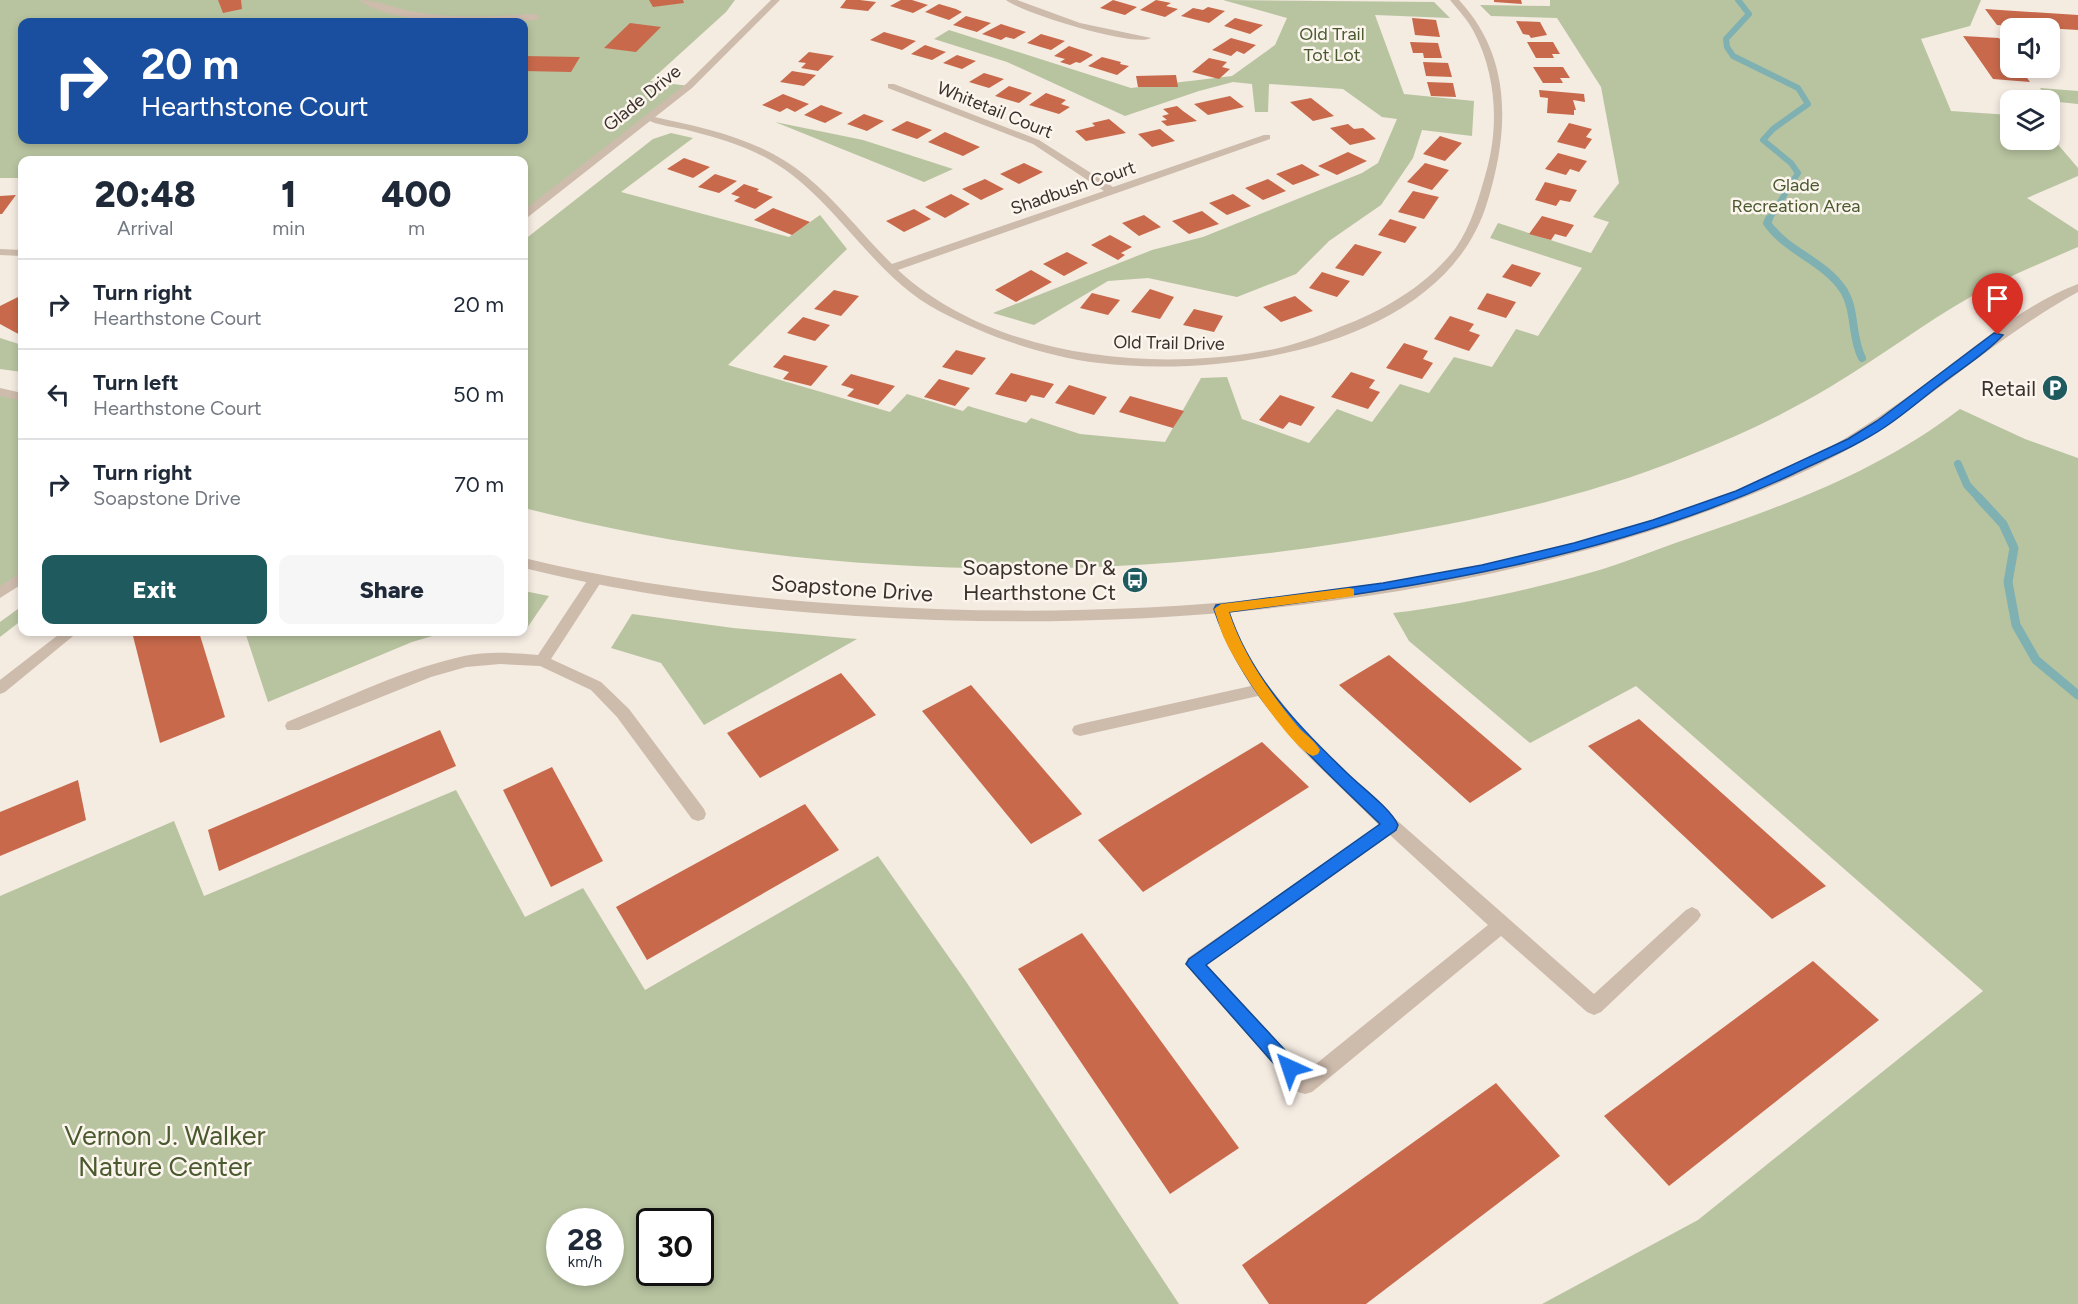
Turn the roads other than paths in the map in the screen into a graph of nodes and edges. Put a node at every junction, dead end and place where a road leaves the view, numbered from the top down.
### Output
1 (363, 0) edge
2 (776, 0) edge
3 (1010, 0) edge
4 (1454, 0) edge
5 (536, 17) dead end
6 (1148, 38) dead end
7 (891, 86) dead end
8 (650, 119) junction
9 (1267, 137) dead end
10 (1112, 191) junction
11 (528, 212) edge
12 (0, 252) edge
13 (18, 253) edge
14 (890, 269) junction
15 (2078, 287) edge
16 (0, 392) edge
17 (18, 396) edge
18 (528, 564) edge
19 (596, 579) junction
20 (18, 580) edge
21 (0, 594) edge
22 (1221, 609) junction
23 (66, 636) edge
24 (542, 661) junction
25 (0, 688) edge
26 (1262, 689) junction
27 (293, 726) dead end
28 (1080, 730) dead end
29 (698, 814) dead end
30 (1391, 825) junction
31 (1692, 915) dead end
32 (1500, 926) junction

1 - 5 street
2 - 8 street, Glade Drive
3 - 6 street
4 - 14 street, Old Trail Drive
7 - 10 street, Whitetail Court
8 - 11 street, Glade Drive
8 - 14 street, Old Trail Drive
9 - 10 street, Shadbush Court
10 - 14 street, Shadbush Court
12 - 13 street
15 - 22 street, Soapstone Drive
16 - 17 street
18 - 19 street, Soapstone Drive
19 - 22 street, Soapstone Drive
19 - 24 street
20 - 21 street
22 - 26 street
23 - 25 street
24 - 27 street
24 - 29 street
26 - 28 street
26 - 30 street
30 - 32 street
30 - 32 street
31 - 32 street

